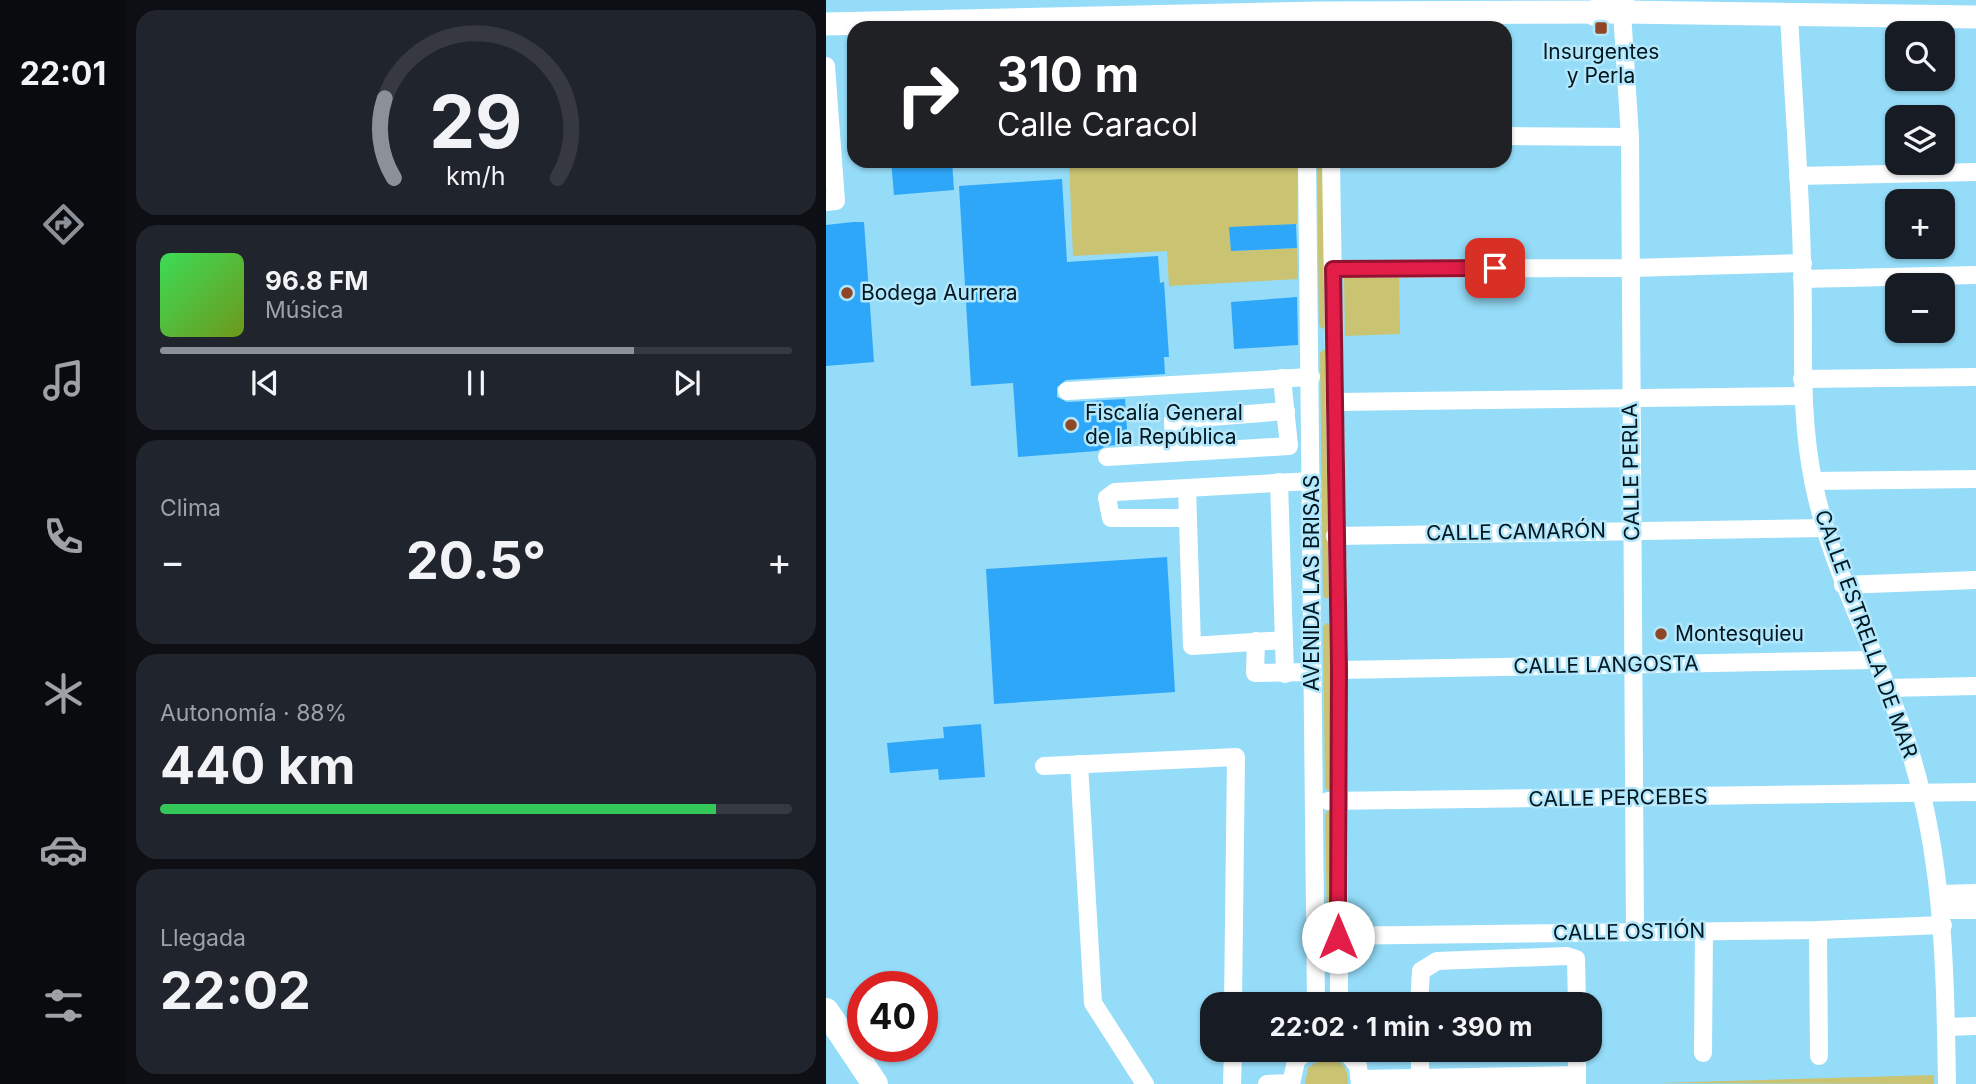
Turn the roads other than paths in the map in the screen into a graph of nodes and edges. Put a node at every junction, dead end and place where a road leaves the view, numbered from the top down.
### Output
1 (1622, 6) edge
2 (1595, 13) joint
3 (1789, 14) junction
4 (1976, 17) edge
5 (1278, 21) edge
6 (1356, 21) edge
7 (826, 24) edge
8 (847, 24) edge
9 (826, 66) edge
10 (1512, 136) edge
11 (1630, 137) junction
12 (1307, 168) edge
13 (1331, 168) edge
14 (1976, 172) edge
15 (1798, 176) junction
16 (826, 202) edge
17 (1630, 268) junction
18 (1333, 269) junction
19 (1802, 271) junction
20 (1976, 275) edge
21 (1311, 377) junction
22 (1976, 377) edge
23 (1282, 378) junction
24 (1802, 388) junction
25 (1067, 391) dead end
26 (1630, 400) junction
27 (1336, 402) junction
28 (1286, 411) junction
29 (1174, 453) junction
30 (1107, 457) dead end
31 (1976, 479) edge
32 (1813, 481) junction
33 (1312, 486) junction
34 (1279, 488) junction
35 (1186, 493) junction
36 (1186, 517) junction
37 (1824, 528) junction
38 (1632, 530) junction
39 (1335, 536) junction
40 (1976, 580) edge
41 (1843, 585) junction
42 (1313, 607) junction
43 (1336, 607) junction
44 (1256, 649) junction
45 (1285, 657) junction
46 (1874, 660) junction
47 (1313, 664) junction
48 (1635, 665) junction
49 (1339, 670) junction
50 (1976, 686) edge
51 (1888, 688) junction
52 (1079, 764) junction
53 (1044, 766) dead end
54 (1976, 792) edge
55 (1921, 793) junction
56 (1636, 797) junction
57 (1314, 801) junction
58 (1338, 801) junction
59 (1976, 893) edge
60 (1942, 910) junction
61 (1976, 910) edge
62 (1818, 930) junction
63 (1704, 931) junction
64 (1635, 932) junction
65 (1315, 936) junction
66 (1338, 937) junction
67 (1233, 992) edge
68 (1316, 992) edge
69 (1339, 992) edge
70 (1420, 992) edge
71 (1577, 992) edge
72 (826, 1011) edge
73 (1976, 1026) edge
74 (1946, 1027) junction
75 (1703, 1053) dead end
76 (1819, 1056) dead end
77 (1233, 1062) edge
78 (1296, 1062) edge
79 (1356, 1062) edge
80 (1420, 1062) edge
81 (1577, 1062) edge
82 (1577, 1080) edge
83 (1420, 1081) edge
84 (1360, 1082) edge
85 (875, 1084) edge
86 (1145, 1084) edge
87 (1233, 1084) edge
88 (1267, 1084) edge
89 (1291, 1084) edge
90 (1947, 1084) edge

1 - 2 highway
1 - 3 main road
1 - 11 street, CALLE PERLA
2 - 6 main road
3 - 4 main road
3 - 15 street, CALLE ESTRELLA DE MAR
5 - 6 main road
7 - 8 main road
9 - 16 street
10 - 11 street
11 - 17 street, CALLE PERLA
12 - 21 street, AVENIDA LAS BRISAS
13 - 18 street, AVENIDA LAS BRISAS
14 - 15 street
15 - 19 street, CALLE ESTRELLA DE MAR
17 - 18 street
17 - 19 street
17 - 26 street, CALLE PERLA
18 - 27 street, AVENIDA LAS BRISAS
19 - 20 street
19 - 24 street, CALLE ESTRELLA DE MAR
21 - 23 street
21 - 33 street, AVENIDA LAS BRISAS
22 - 24 street
23 - 25 street
23 - 28 street
24 - 26 street
24 - 32 street, CALLE ESTRELLA DE MAR
26 - 27 street
26 - 38 street, CALLE PERLA
27 - 39 street, AVENIDA LAS BRISAS
28 - 29 street
28 - 29 street
29 - 30 street
31 - 32 street
32 - 37 street, CALLE ESTRELLA DE MAR
33 - 34 street
33 - 42 street, AVENIDA LAS BRISAS
34 - 35 street
34 - 45 street
35 - 36 street
35 - 36 street
36 - 44 street
37 - 38 street, CALLE CAMARÓN
37 - 41 street, CALLE ESTRELLA DE MAR
38 - 39 street, CALLE CAMARÓN
38 - 48 street, CALLE PERLA
39 - 43 street, AVENIDA LAS BRISAS
40 - 41 street
41 - 46 street, CALLE ESTRELLA DE MAR
42 - 43 street
42 - 47 street, AVENIDA LAS BRISAS
43 - 49 street, AVENIDA LAS BRISAS
44 - 45 street
44 - 45 street
45 - 47 street
46 - 48 street, CALLE LANGOSTA
46 - 51 street, CALLE ESTRELLA DE MAR
47 - 57 street, AVENIDA LAS BRISAS
48 - 49 street, CALLE LANGOSTA
48 - 56 street, CALLE PERLA
49 - 58 street, AVENIDA LAS BRISAS
50 - 51 street
51 - 55 street, CALLE ESTRELLA DE MAR
52 - 53 street
52 - 67 street
52 - 86 street
54 - 55 street, CALLE PERCEBES
55 - 56 street, CALLE PERCEBES
55 - 60 street, CALLE ESTRELLA DE MAR
56 - 58 street, CALLE PERCEBES
56 - 64 street, CALLE PERLA
57 - 58 street, CALLE PERCEBES
57 - 65 street, AVENIDA LAS BRISAS
58 - 66 street, AVENIDA LAS BRISAS
59 - 60 street
60 - 61 street
60 - 62 street, CALLE OSTIÓN
60 - 74 street, CALLE ESTRELLA DE MAR
62 - 63 street, CALLE OSTIÓN
62 - 76 street
63 - 64 street, CALLE OSTIÓN
63 - 75 street
64 - 66 street, CALLE OSTIÓN
65 - 66 street, CALLE OSTIÓN
65 - 68 street, AVENIDA LAS BRISAS
66 - 69 street, AVENIDA LAS BRISAS
70 - 71 street
72 - 85 highway
73 - 74 street
74 - 90 street, CALLE ESTRELLA DE MAR
77 - 87 street
78 - 89 street
79 - 84 street
80 - 83 street
81 - 82 street
82 - 83 street
83 - 84 street
88 - 89 street

